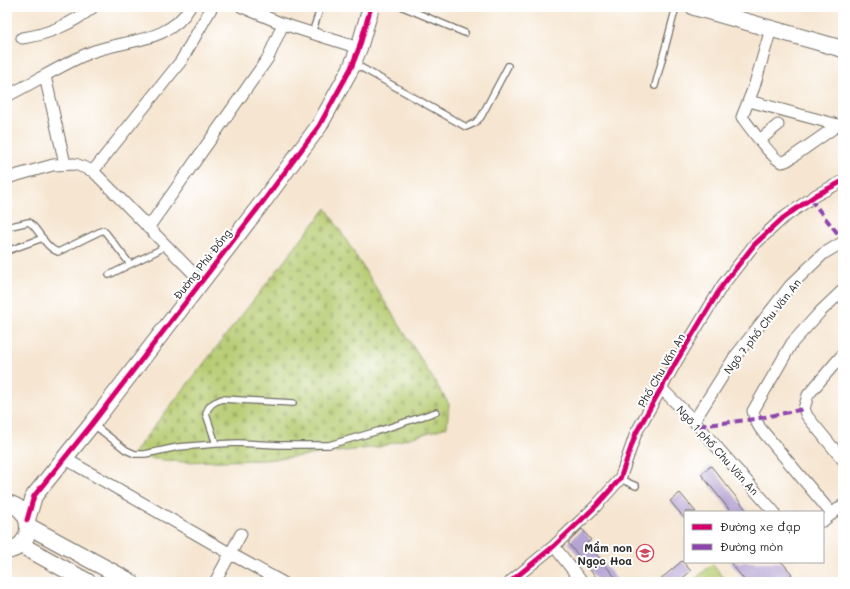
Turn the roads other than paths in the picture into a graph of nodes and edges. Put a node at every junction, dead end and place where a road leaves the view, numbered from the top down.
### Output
1 (190, 7) edge
2 (212, 7) edge
3 (242, 7) edge
4 (371, 7) edge
5 (403, 7) edge
6 (676, 7) edge
7 (694, 7) edge
8 (91, 8) edge
9 (723, 11) edge
10 (266, 12) edge
11 (318, 12) dead end
12 (283, 24) junction
13 (771, 29) junction
14 (312, 33) junction
15 (465, 33) dead end
16 (22, 38) dead end
17 (843, 49) edge
18 (356, 55) junction
19 (508, 66) dead end
20 (45, 76) junction
21 (655, 86) dead end
22 (7, 96) edge
23 (749, 101) junction
24 (778, 125) dead end
25 (840, 125) edge
26 (760, 140) junction
27 (65, 164) junction
28 (93, 171) junction
29 (7, 178) edge
30 (843, 181) edge
31 (7, 227) edge
32 (148, 228) junction
33 (43, 238) junction
34 (843, 242) edge
35 (165, 244) junction
36 (7, 251) edge
37 (130, 264) junction
38 (109, 275) dead end
39 (201, 281) junction
40 (843, 290) edge
41 (843, 354) edge
42 (662, 389) junction
43 (293, 403) dead end
44 (436, 412) dead end
45 (694, 421) junction
46 (92, 424) junction
47 (216, 444) junction
48 (64, 458) junction
49 (843, 460) edge
50 (620, 479) junction
51 (636, 486) dead end
52 (34, 496) junction
53 (10, 504) edge
54 (843, 505) edge
55 (773, 511) edge
56 (832, 514) junction
57 (824, 520) edge
58 (27, 523) junction
59 (241, 534) dead end
60 (554, 546) junction
61 (14, 548) edge
62 (231, 554) junction
63 (88, 582) edge
64 (131, 582) edge
65 (215, 582) edge
66 (282, 582) edge
67 (510, 582) edge
68 (582, 582) edge

1 - 20 street
2 - 28 street
3 - 10 street
4 - 18 street, Đường Phù Đổng
5 - 15 lane
6 - 21 lane
7 - 9 street
8 - 16 street
9 - 13 street
10 - 12 street
11 - 14 lane
12 - 14 street
12 - 32 street
13 - 17 street
13 - 23 street
14 - 18 street
18 - 19 lane
18 - 39 street, Đường Phù Đổng
20 - 22 street
20 - 27 street
23 - 25 street
23 - 26 street
24 - 26 street
25 - 26 street
27 - 28 street
27 - 29 street
28 - 32 street
30 - 42 street, Phố Chu Văn An
31 - 33 lane
32 - 35 street
33 - 36 lane
33 - 37 lane
34 - 45 street, Ngõ 7 phố Chu Văn An
35 - 37 lane
35 - 39 street
37 - 38 lane
39 - 46 street, Đường Phù Đổng
40 - 56 street
41 - 49 street
42 - 45 street, Ngõ 1 phố Chu Văn An
42 - 50 street, Phố Chu Văn An
43 - 47 lane
44 - 47 lane
45 - 55 street, Ngõ 1 phố Chu Văn An
46 - 47 lane
46 - 48 street, Đường Phù Đổng
48 - 52 street, Đường Phù Đổng
48 - 62 street
50 - 51 lane
50 - 60 street, Phố Chu Văn An
52 - 53 street, Đường Phù Đổng
52 - 58 street, Đường Phù Đổng
53 - 58 street
54 - 56 street
56 - 57 street
58 - 61 street, Đường Phù Đổng
58 - 64 street
59 - 62 street
60 - 67 street, Phố Chu Văn An
60 - 68 street
61 - 63 street
62 - 65 street
62 - 66 street

